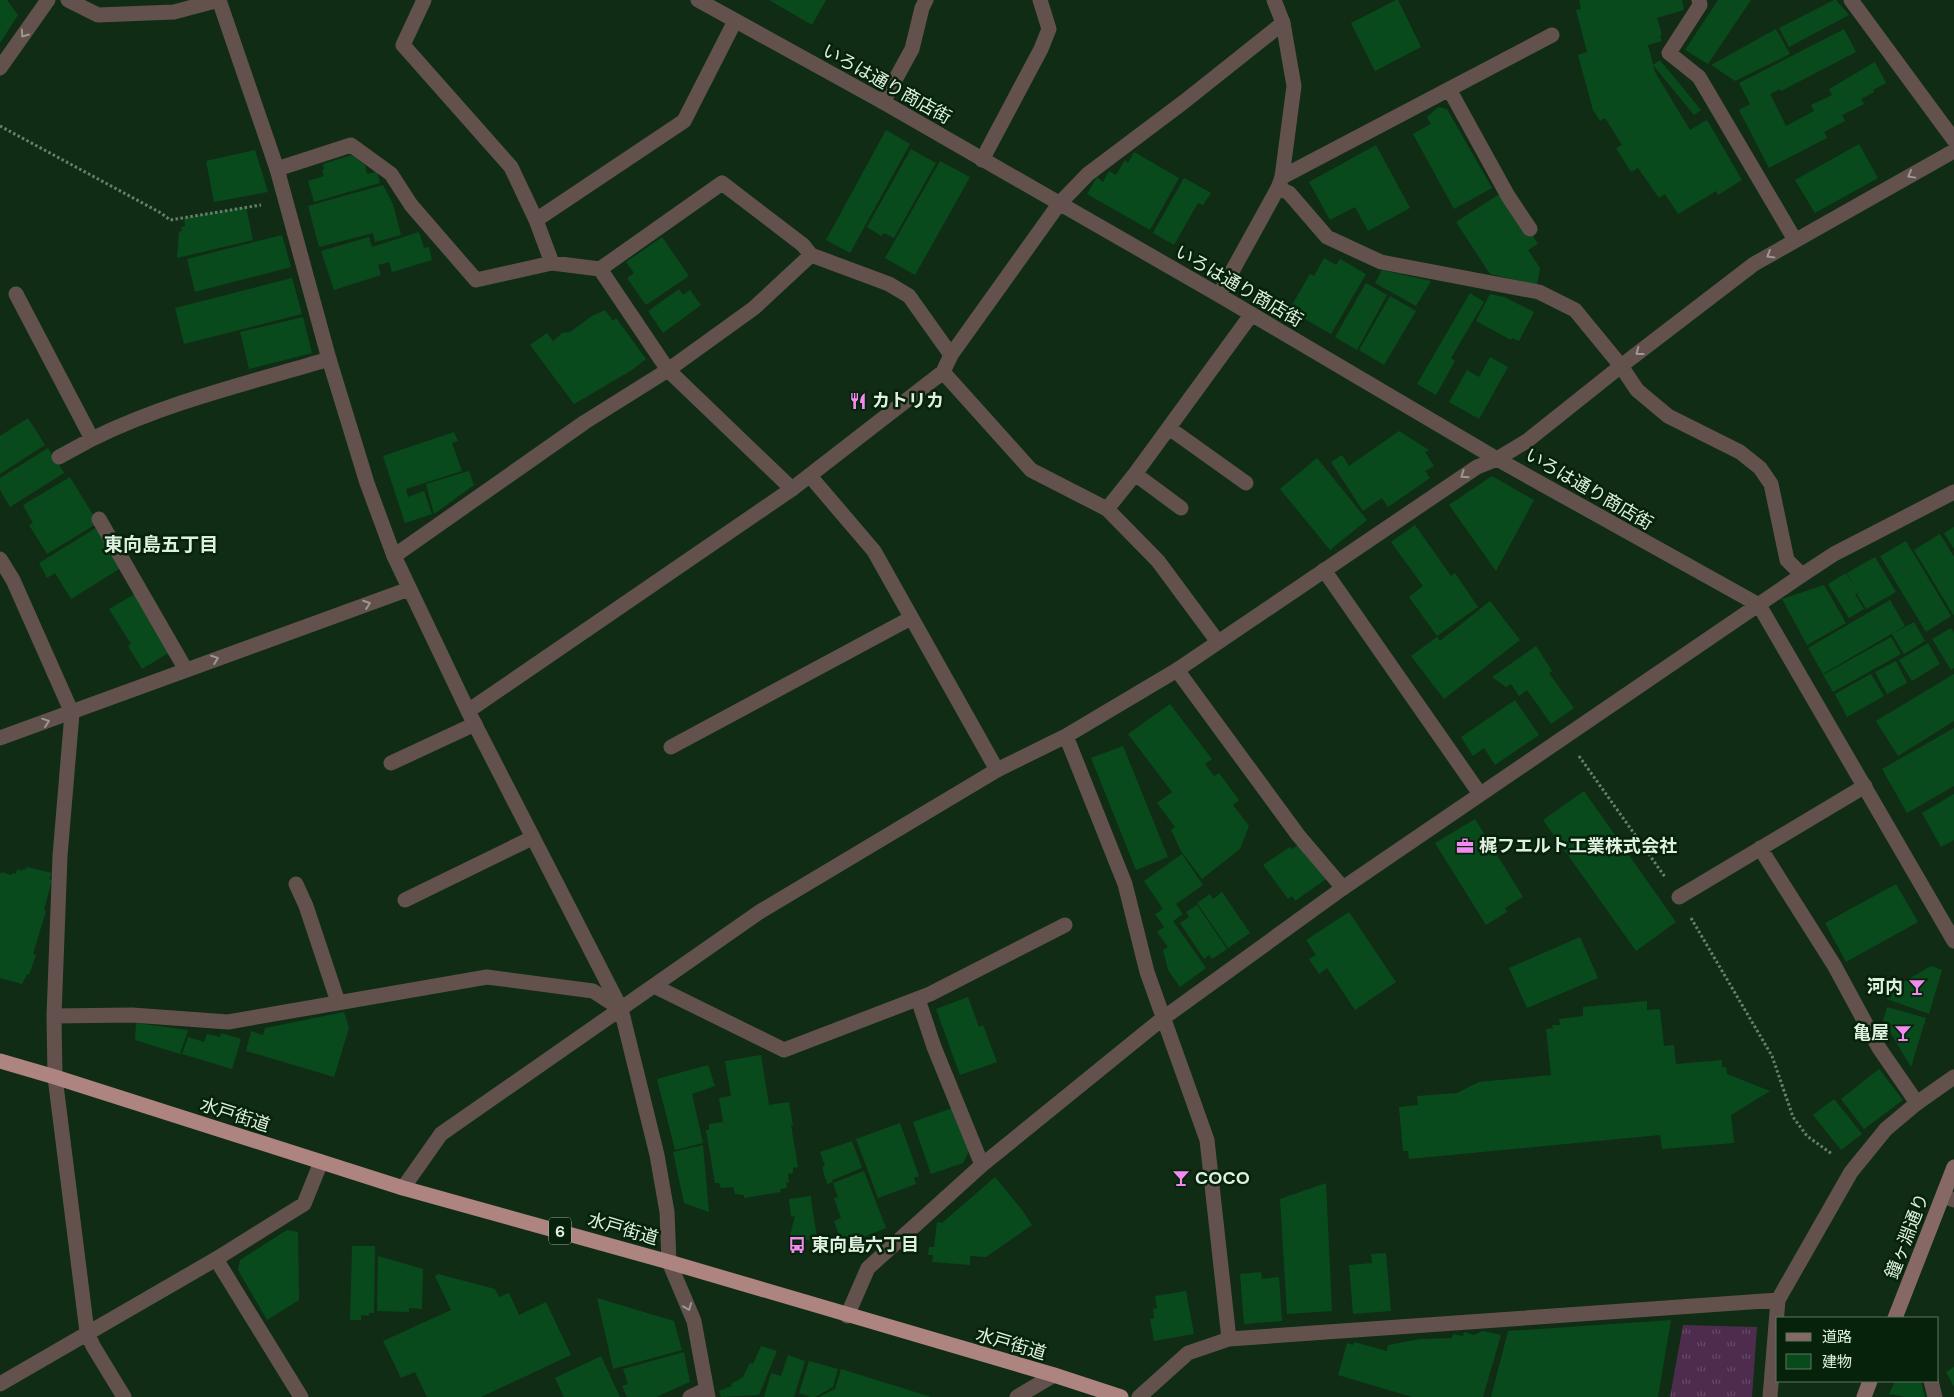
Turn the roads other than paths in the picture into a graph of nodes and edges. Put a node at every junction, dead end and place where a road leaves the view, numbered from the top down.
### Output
1 (48, 0) edge
2 (68, 0) edge
3 (219, 0) edge
4 (424, 0) edge
5 (698, 0) edge
6 (926, 0) edge
7 (1040, 0) edge
8 (1274, 0) edge
9 (1699, 0) edge
10 (1851, 0) edge
11 (735, 21) junction
12 (1283, 23) junction
13 (1552, 35) dead end
14 (0, 68) edge
15 (1449, 89) junction
16 (883, 102) junction
17 (1954, 140) edge
18 (1954, 151) edge
19 (982, 160) junction
20 (277, 169) junction
21 (1280, 182) junction
22 (1059, 204) junction
23 (536, 220) junction
24 (1530, 229) dead end
25 (1796, 240) junction
26 (811, 255) junction
27 (552, 262) junction
28 (600, 269) junction
29 (16, 294) dead end
30 (1219, 295) junction
31 (1252, 316) junction
32 (951, 355) junction
33 (328, 359) junction
34 (1621, 366) junction
35 (668, 370) junction
36 (943, 372) junction
37 (1169, 428) junction
38 (92, 439) junction
39 (59, 457) dead end
40 (1497, 458) junction
41 (1135, 474) junction
42 (810, 476) junction
43 (1246, 483) dead end
44 (792, 489) junction
45 (1954, 492) edge
46 (1181, 508) dead end
47 (1107, 510) junction
48 (99, 519) dead end
49 (394, 556) junction
50 (0, 559) edge
51 (1324, 570) junction
52 (1802, 575) junction
53 (409, 589) junction
54 (1759, 605) junction
55 (911, 618) junction
56 (1218, 642) junction
57 (186, 670) junction
58 (1178, 670) junction
59 (72, 713) junction
60 (472, 717) junction
61 (1066, 736) junction
62 (0, 738) edge
63 (671, 747) dead end
64 (391, 763) dead end
65 (996, 770) junction
66 (1864, 786) junction
67 (1480, 794) junction
68 (532, 838) junction
69 (1760, 848) junction
70 (296, 884) dead end
71 (1342, 888) junction
72 (1679, 897) road end
73 (405, 900) dead end
74 (1065, 925) dead end
75 (1954, 941) edge
76 (654, 986) junction
77 (918, 999) junction
78 (338, 1002) junction
79 (621, 1009) junction
80 (54, 1016) junction
81 (1162, 1019) junction
82 (0, 1062) edge
83 (1954, 1076) edge
84 (55, 1077) junction
85 (1917, 1103) junction
86 (321, 1162) junction
87 (982, 1165) junction
88 (1954, 1168) edge
89 (403, 1188) junction
90 (1949, 1198) edge
91 (216, 1259) junction
92 (669, 1262) junction
93 (1778, 1300) junction
94 (847, 1316) junction
95 (1777, 1317) edge
96 (1896, 1317) edge
97 (1776, 1324) edge
98 (87, 1332) junction
99 (1229, 1339) junction
100 (1054, 1375) junction
101 (1870, 1382) edge
102 (1931, 1382) edge
103 (0, 1384) edge
104 (706, 1393) edge
105 (124, 1397) edge
106 (301, 1397) edge
107 (690, 1397) edge
108 (1017, 1397) edge
109 (1121, 1397) edge
110 (1139, 1397) edge
111 (1770, 1397) edge
112 (1864, 1397) edge
113 (1935, 1397) edge

1 -> 14 street
2 - 3 street
3 - 20 street
4 - 23 street
5 - 11 street, いろは通り商店街
6 - 16 street
7 - 19 street
8 - 12 street
9 - 25 street
10 - 17 street
11 - 16 street, いろは通り商店街
11 - 23 street
12 - 21 street
12 - 22 street
13 - 15 street
15 - 21 street
15 - 24 street
16 - 19 street, いろは通り商店街
18 -> 25 street
19 - 22 street, いろは通り商店街
20 - 27 street
20 - 33 street
21 - 30 street
21 - 34 street
22 - 30 street, いろは通り商店街
22 - 32 street
23 - 27 street
25 -> 34 street
26 - 28 street
26 - 32 street
26 - 35 street
27 - 28 street
28 - 35 street
29 - 38 street
30 - 31 street, いろは通り商店街
31 - 37 street
31 - 40 street, いろは通り商店街
32 - 36 street
33 - 38 street
33 - 49 street
34 - 40 street
34 - 52 street
35 - 44 street
35 - 49 street
36 - 42 street
36 - 47 street
37 - 41 street
37 - 43 street
38 - 39 street
40 -> 51 street
40 - 54 street, いろは通り商店街
41 - 46 street
41 - 47 street
42 - 44 street
42 - 55 street
44 - 60 street
45 - 52 street
47 - 56 street
48 - 57 street
49 - 53 street
50 - 59 street
51 - 56 street
51 - 67 street
52 - 54 street
57 -> 53 street
53 - 60 street
54 - 66 street
54 - 67 street
55 - 63 street
55 - 65 street
56 - 58 street
57 - 59 street
58 - 61 street
58 - 71 street
62 -> 59 street
59 - 80 street
60 - 64 street
60 - 68 street
61 - 65 street
61 - 81 street
65 - 76 street
66 - 69 street
66 - 75 street
67 - 71 street
68 - 73 street
68 - 79 street
69 - 72 street
69 - 85 street
70 - 78 street
71 - 81 street
74 - 77 street
76 - 77 street
76 - 79 street
77 - 87 street
78 - 79 street
78 - 80 street
79 - 89 street
79 - 92 street
80 - 84 street
81 - 87 street
81 - 99 street
82 - 84 highway, 水戸街道 / 6
83 - 85 street
84 - 86 highway, 水戸街道 / 6
84 - 98 street
85 - 93 street
86 - 89 highway, 水戸街道 / 6
86 - 91 street
87 - 94 street
88 - 90 main road, 鐘ヶ淵通り
89 - 92 highway, 水戸街道 / 6
90 - 96 main road, 鐘ヶ淵通り
91 - 98 street
91 - 106 street
92 - 94 highway, 水戸街道 / 6
92 -> 104 street
93 - 95 street
93 - 99 street
94 - 100 highway, 水戸街道 / 6
97 - 111 street
98 - 103 street
98 - 105 street
99 - 110 street
100 - 108 street
100 - 109 highway, 水戸街道 / 6
101 - 112 main road
102 - 113 street
104 - 107 street

